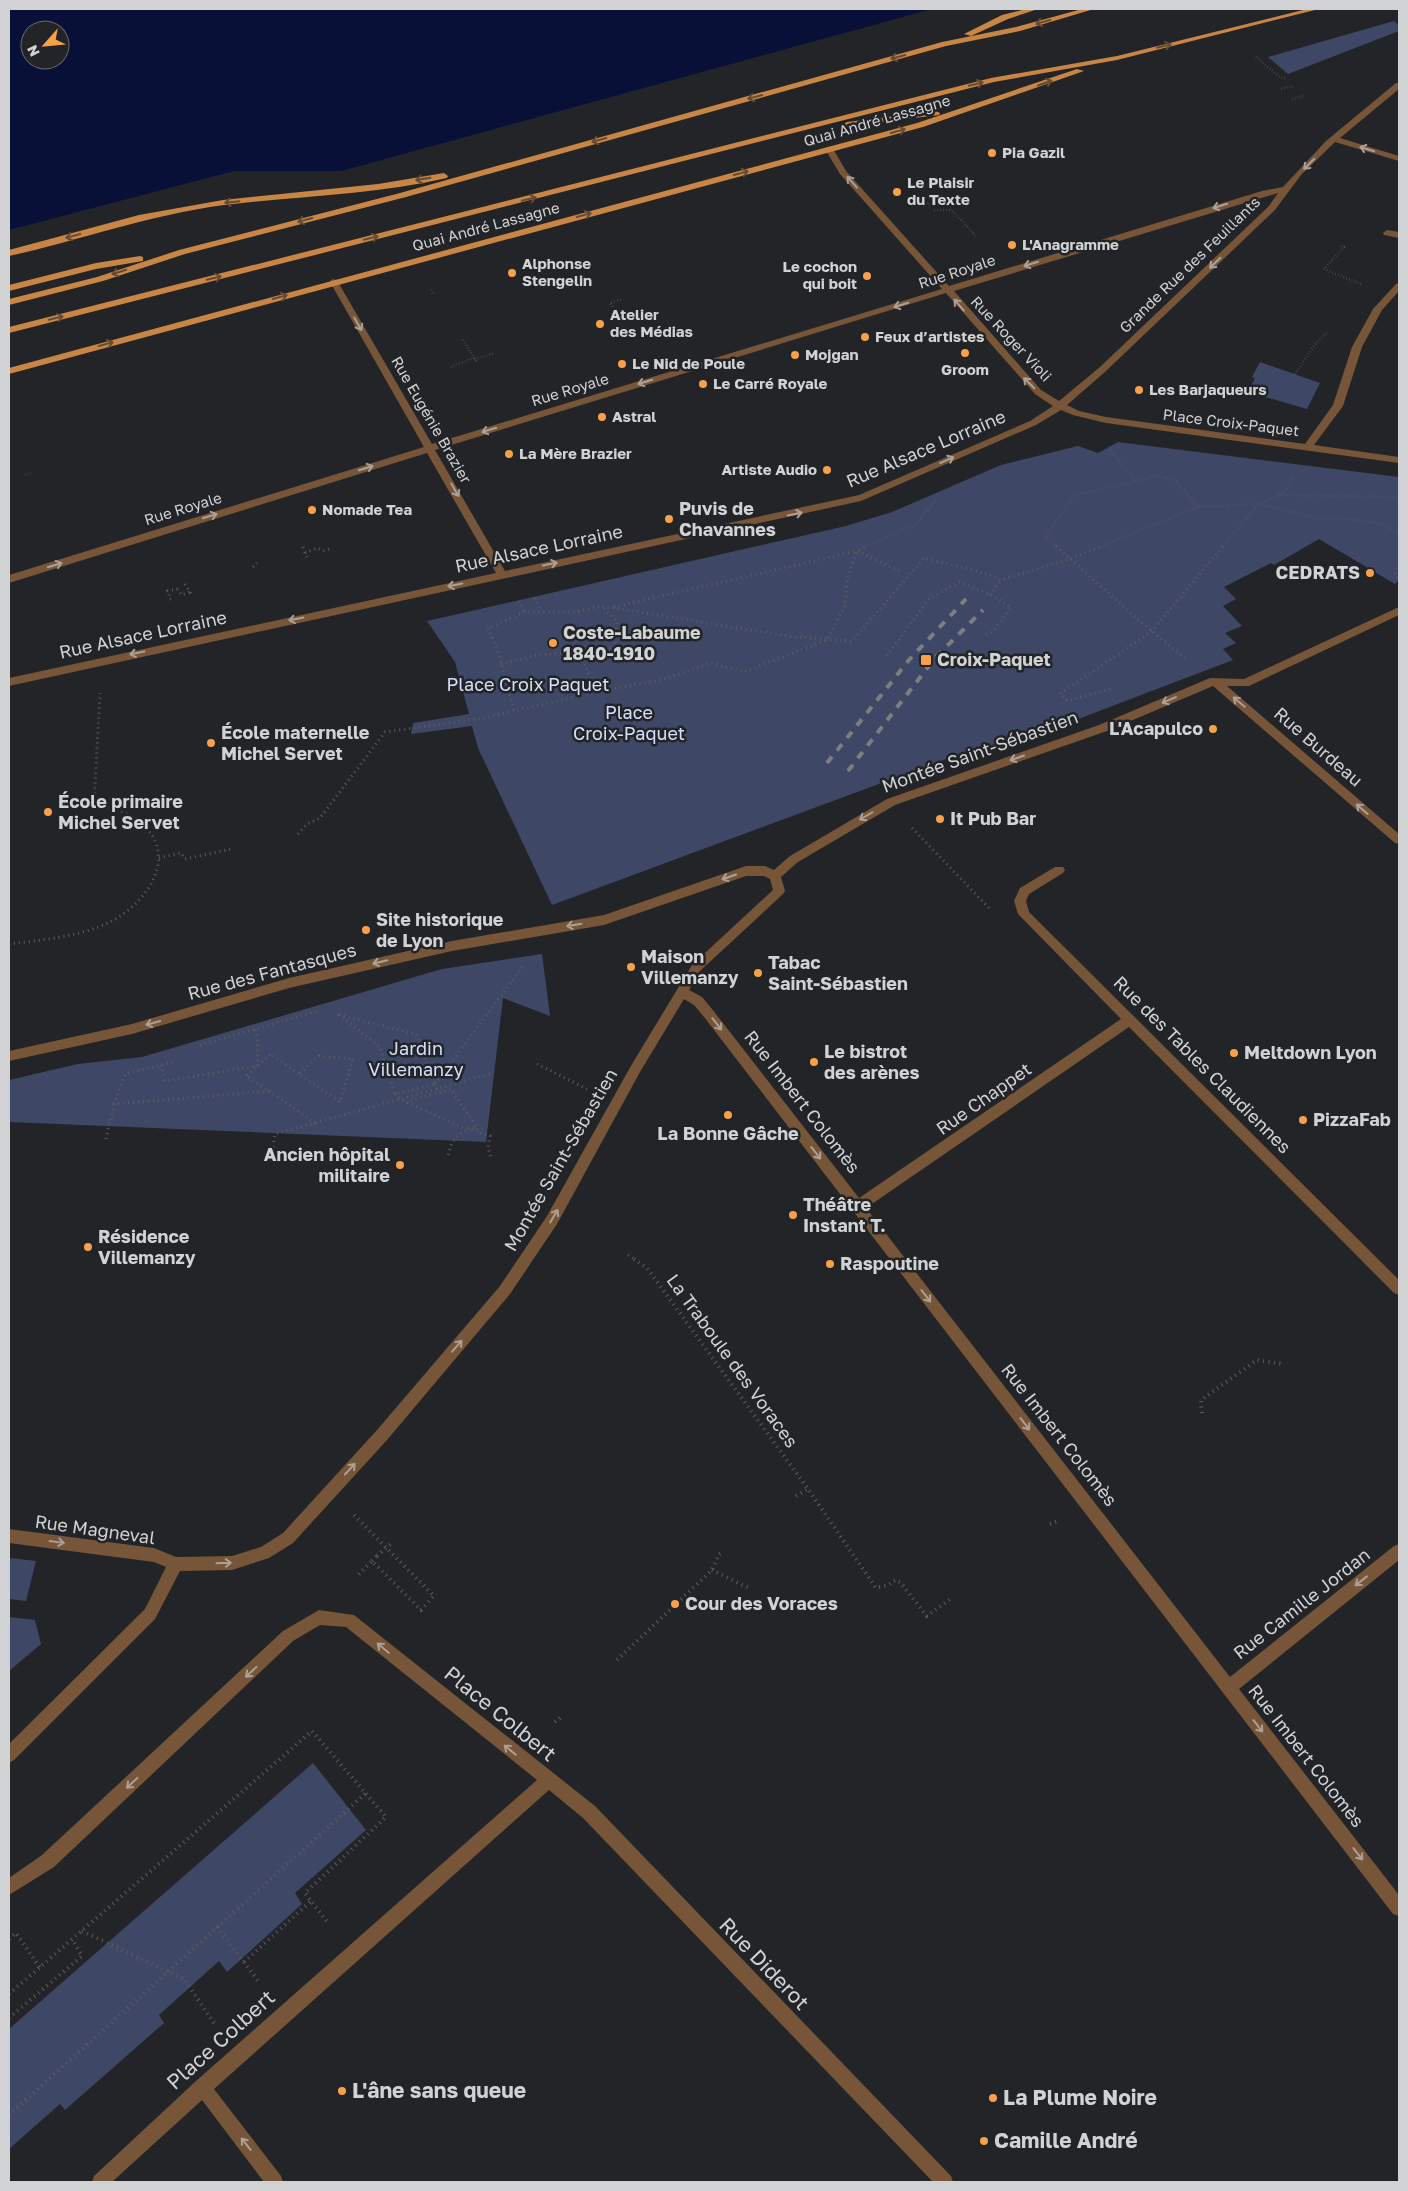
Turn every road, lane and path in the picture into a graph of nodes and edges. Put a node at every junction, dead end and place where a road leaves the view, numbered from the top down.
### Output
1 (1034, 9) edge
2 (1090, 9) edge
3 (1316, 9) edge
4 (945, 44) junction
5 (1256, 57) dead end
6 (1117, 58) junction
7 (1287, 79) dead end
8 (1399, 85) edge
9 (1294, 86) dead end
10 (1281, 89) dead end
11 (1304, 96) dead end
12 (1292, 99) dead end
13 (971, 109) junction
14 (793, 131) junction
15 (1334, 139) junction
16 (829, 149) junction
17 (1399, 159) edge
18 (505, 166) junction
19 (1284, 189) junction
20 (928, 204) dead end
21 (950, 209) junction
22 (934, 210) dead end
23 (1387, 232) dead end
24 (1399, 235) edge
25 (977, 237) dead end
26 (1341, 246) dead end
27 (182, 252) junction
28 (9, 253) edge
29 (334, 282) junction
30 (1399, 286) edge
31 (1366, 287) dead end
32 (9, 288) edge
33 (431, 290) dead end
34 (948, 291) junction
35 (434, 295) dead end
36 (622, 299) dead end
37 (9, 302) edge
38 (621, 319) dead end
39 (9, 330) edge
40 (463, 340) dead end
41 (495, 353) dead end
42 (475, 360) junction
43 (451, 367) dead end
44 (9, 371) edge
45 (1060, 406) junction
46 (430, 448) junction
47 (1307, 448) junction
48 (1109, 450) dead end
49 (1399, 460) edge
50 (31, 473) dead end
51 (25, 474) dead end
52 (1137, 481) junction
53 (1287, 488) dead end
54 (939, 495) dead end
55 (1279, 495) junction
56 (1399, 497) edge
57 (1258, 504) junction
58 (1198, 507) junction
59 (1399, 533) edge
60 (303, 547) dead end
61 (332, 548) dead end
62 (857, 551) junction
63 (305, 553) junction
64 (307, 558) dead end
65 (1070, 559) junction
66 (257, 563) dead end
67 (253, 567) dead end
68 (1399, 570) edge
69 (902, 572) dead end
70 (502, 575) junction
71 (1399, 578) edge
72 (9, 579) edge
73 (1001, 580) junction
74 (185, 584) dead end
75 (533, 594) dead end
76 (990, 595) junction
77 (169, 600) dead end
78 (601, 606) junction
79 (610, 608) junction
80 (1399, 610) edge
81 (540, 611) junction
82 (1152, 630) junction
83 (985, 635) dead end
84 (826, 640) junction
85 (580, 650) junction
86 (887, 656) dead end
87 (501, 664) junction
88 (1194, 666) dead end
89 (1214, 681) junction
90 (9, 682) edge
91 (101, 685) dead end
92 (1115, 688) dead end
93 (596, 692) junction
94 (514, 710) junction
95 (909, 825) dead end
96 (298, 834) dead end
97 (1399, 840) edge
98 (231, 849) dead end
99 (159, 858) junction
100 (1059, 870) dead end
101 (776, 876) junction
102 (972, 891) dead end
103 (9, 944) edge
104 (526, 962) dead end
105 (682, 992) junction
106 (1130, 1019) junction
107 (255, 1029) dead end
108 (9, 1056) edge
109 (174, 1062) dead end
110 (537, 1064) dead end
111 (161, 1065) junction
112 (257, 1066) junction
113 (299, 1074) junction
114 (493, 1074) dead end
115 (435, 1084) junction
116 (587, 1089) dead end
117 (269, 1091) junction
118 (437, 1091) junction
119 (395, 1094) junction
120 (402, 1100) junction
121 (406, 1102) junction
122 (114, 1104) junction
123 (315, 1123) junction
124 (469, 1129) junction
125 (106, 1139) dead end
126 (273, 1147) dead end
127 (448, 1156) dead end
128 (491, 1158) dead end
129 (857, 1207) junction
130 (628, 1255) dead end
131 (1399, 1289) edge
132 (1282, 1364) dead end
133 (1202, 1414) dead end
134 (808, 1489) junction
135 (796, 1496) dead end
136 (356, 1517) dead end
137 (9, 1536) edge
138 (392, 1543) dead end
139 (724, 1551) dead end
140 (1399, 1551) edge
141 (372, 1561) junction
142 (176, 1564) junction
143 (712, 1570) junction
144 (358, 1575) dead end
145 (749, 1588) dead end
146 (953, 1597) dead end
147 (617, 1660) dead end
148 (1228, 1688) junction
149 (564, 1716) dead end
150 (555, 1722) dead end
151 (9, 1755) edge
152 (548, 1780) junction
153 (366, 1793) junction
154 (9, 1887) edge
155 (311, 1900) junction
156 (1399, 1908) edge
157 (327, 1922) dead end
158 (217, 1927) junction
159 (82, 1931) junction
160 (9, 1939) edge
161 (72, 1939) junction
162 (244, 1962) junction
163 (40, 1968) junction
164 (167, 1972) junction
165 (259, 1982) dead end
166 (9, 1994) edge
167 (9, 2018) edge
168 (214, 2023) dead end
169 (202, 2088) junction
170 (9, 2115) edge
171 (100, 2182) edge
172 (275, 2182) edge
173 (945, 2182) edge

1 - 4 main road
2 -> 4 main road
6 -> 3 main road, Quai André Lassagne
4 -> 18 main road
5 - 7 path
13 -> 6 main road, Quai André Lassagne
14 -> 6 main road, Quai André Lassagne
8 - 15 street, Grande Rue des Feuillants
9 - 10 path
11 - 12 path
13 - 14 main road, Quai André Lassagne
16 -> 13 main road, Quai André Lassagne
39 -> 14 main road, Quai André Lassagne
17 -> 15 street
15 -> 19 street, Grande Rue des Feuillants
29 -> 16 main road, Quai André Lassagne
34 -> 16 street, Rue Roger Violi
18 -> 27 main road
18 -> 28 main road
19 -> 34 street, Rue Royale
19 -> 45 street, Grande Rue des Feuillants
20 - 21 path
21 - 22 path
21 - 25 path
23 - 24 street
26 - 31 path
27 - 32 main road
27 -> 37 main road
44 -> 29 main road, Quai André Lassagne
29 -> 46 street, Rue Eugénie Brazier
30 - 47 street
33 - 35 path
45 -> 34 street, Rue Roger Violi
34 -> 46 street, Rue Royale
36 - 38 path
40 - 42 path
41 - 42 path
42 - 43 path
45 - 47 street, Place Croix-Paquet
70 -> 45 street, Rue Alsace Lorraine
46 -> 70 street, Rue Eugénie Brazier
72 -> 46 street, Rue Royale
47 - 49 street, Place Croix-Paquet
48 - 52 path
50 - 51 path
52 - 58 path
52 - 65 path
53 - 55 path
54 - 62 path
55 - 56 path
55 - 57 path
57 - 58 path
57 - 59 path
57 - 82 path
58 - 65 path
60 - 63 path
61 - 63 path
62 - 69 path
62 - 79 path
62 - 84 path
63 - 64 path
65 - 73 path
65 - 82 path
66 - 67 path
68 - 71 path
70 -> 90 street, Rue Alsace Lorraine
73 - 76 path
73 - 84 path
74 - 77 path
75 - 81 path
76 - 83 path
76 - 86 path
78 - 79 path
78 - 81 path
78 - 85 path
79 - 84 path
80 - 89 street
81 - 87 path
82 - 88 path
82 - 92 path
84 - 93 path
85 - 87 path
85 - 93 path
87 - 94 path
97 -> 89 street, Rue Burdeau
89 -> 101 street, Montée Saint-Sébastien
91 - 99 path
93 - 94 path
94 - 96 path
95 - 102 path
98 - 99 path
99 - 103 path
100 - 106 street, Rue des Tables Claudiennes
101 - 105 street, Montée Saint-Sébastien
101 -> 108 street, Rue des Fantasques
104 - 115 path
105 -> 129 street, Rue Imbert Colomès
142 -> 105 street, Montée Saint-Sébastien
106 - 129 street, Rue Chappet
106 - 131 street, Rue des Tables Claudiennes
107 - 112 path
109 - 111 path
110 - 116 path
111 - 112 path
111 - 122 path
112 - 113 path
112 - 117 path
113 - 113 path
114 - 118 path
115 - 118 path
115 - 119 path
115 - 119 path
117 - 122 path
117 - 123 path
118 - 120 path
118 - 121 path
118 - 124 path
119 - 120 path
120 - 121 path
120 - 123 path
121 - 124 path
122 - 125 path
123 - 126 path
124 - 127 path
124 - 128 path
129 -> 148 street, Rue Imbert Colomès
130 - 134 path, La Traboule des Voraces
132 - 133 path
134 - 135 path
134 - 146 path, La Traboule des Voraces
136 - 141 path
137 -> 142 street, Rue Magneval
138 - 141 path, bridge
139 - 143 path
140 -> 148 street, Rue Camille Jordan
141 - 144 path
142 - 151 street
143 - 145 path
143 - 147 path
148 -> 156 street, Rue Imbert Colomès
149 - 150 path
152 -> 154 street, Place Colbert
152 - 169 street, Place Colbert
152 - 173 street, Rue Diderot
153 - 155 path
153 - 158 path
153 - 159 path
155 - 157 path
155 - 162 path
158 - 162 path
158 - 164 path
159 - 161 path
159 - 164 path
160 - 163 path
161 - 163 path
161 - 167 path
162 - 165 path
163 - 166 path
164 - 168 path
164 - 170 path
169 - 171 street, Place Colbert
172 -> 169 street

